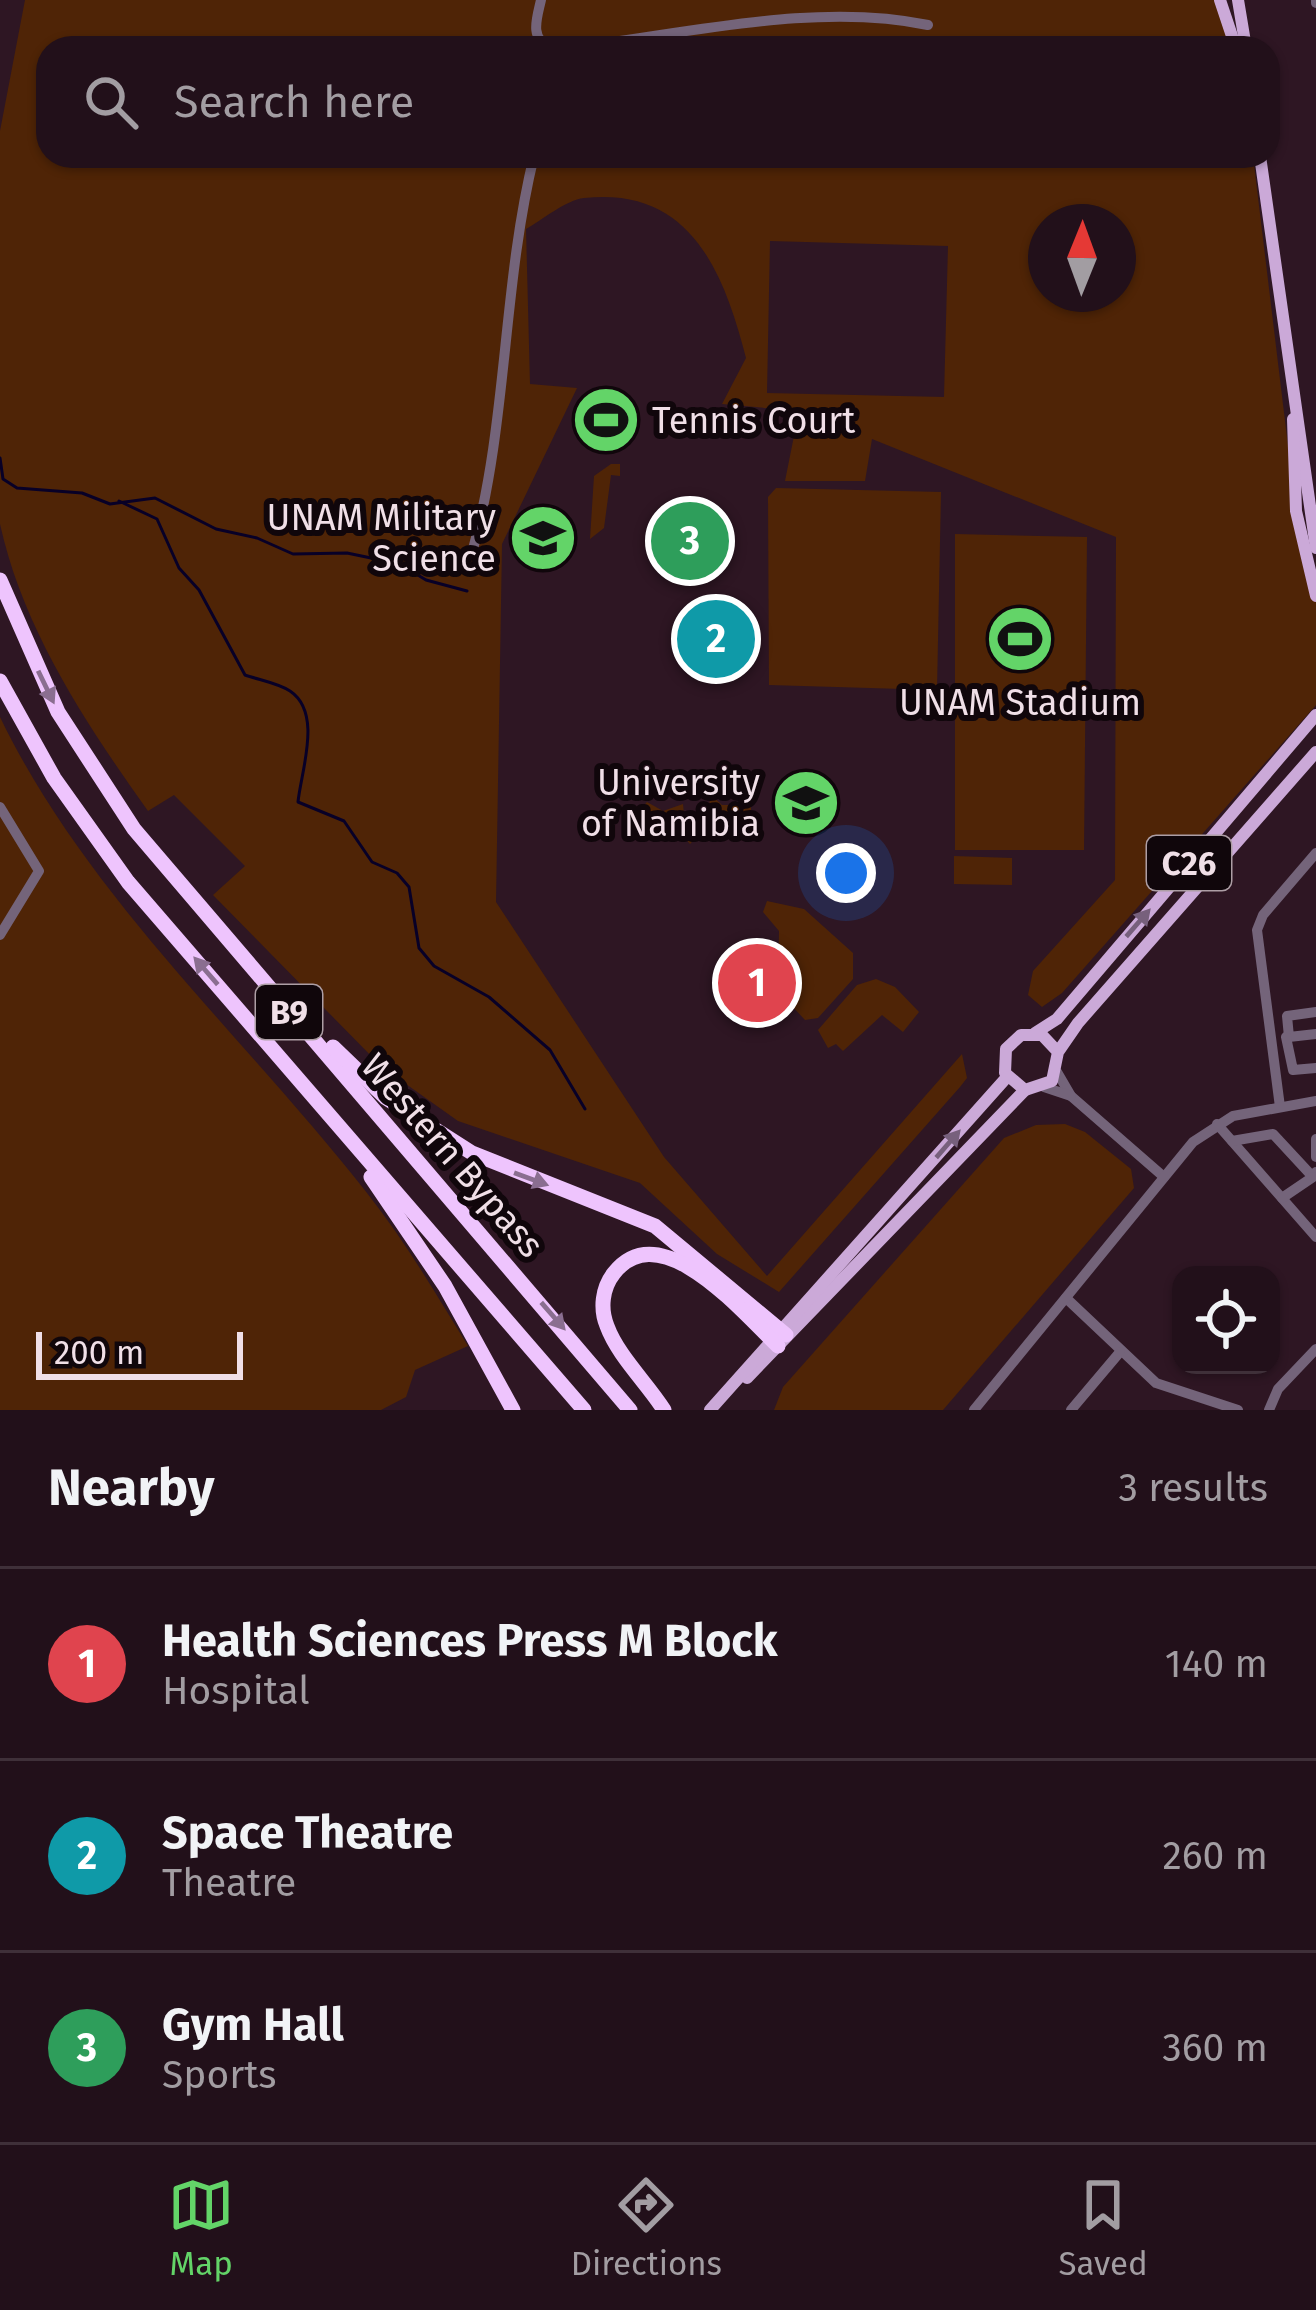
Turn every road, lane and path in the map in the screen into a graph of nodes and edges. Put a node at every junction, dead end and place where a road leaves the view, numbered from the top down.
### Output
1 (541, 0) edge
2 (1220, 0) edge
3 (1234, 0) edge
4 (928, 25) dead end
5 (537, 36) edge
6 (664, 36) edge
7 (1235, 36) edge
8 (1238, 36) edge
9 (531, 168) edge
10 (1261, 168) edge
11 (1292, 382) junction
12 (1315, 532) edge
13 (1316, 548) edge
14 (472, 553) dead end
15 (0, 580) edge
16 (1316, 596) edge
17 (0, 681) edge
18 (1316, 715) edge
19 (1316, 752) edge
20 (0, 807) edge
21 (1316, 853) edge
22 (187, 892) junction
23 (0, 935) edge
24 (1316, 1012) edge
25 (1035, 1034) junction
26 (1316, 1034) edge
27 (1289, 1037) junction
28 (1270, 1039) junction
29 (1054, 1047) junction
30 (1316, 1068) edge
31 (1058, 1072) junction
32 (308, 1085) junction
33 (1026, 1085) junction
34 (1071, 1096) junction
35 (1316, 1102) edge
36 (1280, 1107) junction
37 (1217, 1124) junction
38 (1316, 1139) edge
39 (1232, 1141) junction
40 (1316, 1157) edge
41 (1315, 1176) edge
42 (1164, 1177) junction
43 (1282, 1198) junction
44 (1316, 1237) edge
45 (1066, 1298) junction
46 (778, 1337) junction
47 (1316, 1349) edge
48 (1120, 1352) junction
49 (513, 1410) edge
50 (584, 1410) edge
51 (630, 1410) edge
52 (664, 1410) edge
53 (713, 1410) edge
54 (974, 1410) edge
55 (1071, 1410) edge
56 (1238, 1410) edge
57 (1269, 1410) edge

1 - 5 street
2 - 7 main road
3 - 8 main road
4 - 6 street
9 - 14 street
10 - 11 main road
11 - 12 main road
11 - 16 main road
12 - 13 main road
15 -> 22 highway, Western Bypass / B9
32 -> 17 highway, Western Bypass / B9
25 -> 18 main road, C26
19 - 29 main road, C26
20 - 23 street
21 - 28 street
22 -> 46 highway
22 -> 51 highway, Western Bypass / B9
24 - 27 street
25 - 29 main road
25 - 33 main road
26 - 27 street
27 - 28 street
27 - 30 street
28 - 36 street
29 - 31 main road
31 - 33 main road
31 - 34 street
32 - 49 highway
32 - 50 highway, Western Bypass / B9
33 - 34 street
46 -> 33 main road
33 - 46 main road
34 - 42 street
35 - 36 street
36 - 37 street
37 - 39 street
37 - 42 street
38 - 40 street
39 - 41 street
39 - 43 street
41 - 43 street
42 - 45 street
43 - 44 street
45 - 48 street
45 - 54 street
46 - 52 highway
46 - 53 main road
47 - 57 street
48 - 55 street
48 - 56 street

